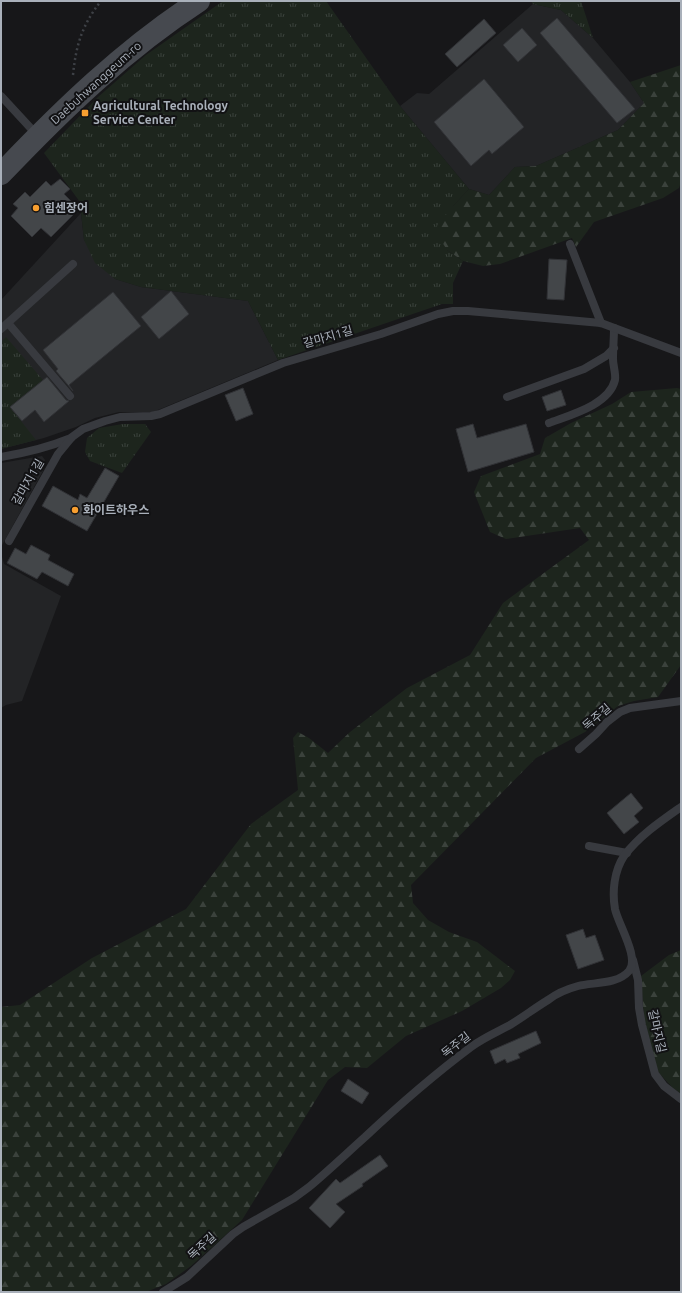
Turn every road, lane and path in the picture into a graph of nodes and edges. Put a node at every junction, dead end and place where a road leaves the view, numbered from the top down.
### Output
1 (101, 1) edge
2 (199, 1) edge
3 (1, 96) edge
4 (78, 97) junction
5 (37, 136) junction
6 (1, 174) edge
7 (570, 244) dead end
8 (73, 264) dead end
9 (8, 323) junction
10 (601, 323) junction
11 (614, 328) junction
12 (1, 329) edge
13 (614, 348) junction
14 (681, 354) edge
15 (70, 396) dead end
16 (507, 397) dead end
17 (549, 423) dead end
18 (72, 438) junction
19 (1, 457) edge
20 (8, 541) dead end
21 (681, 701) edge
22 (579, 749) dead end
23 (681, 807) edge
24 (589, 846) dead end
25 (627, 853) junction
26 (632, 958) junction
27 (681, 1099) edge
28 (162, 1292) edge

1 - 4 path
2 - 4 main road, Daebuhwanggeum-ro
3 - 5 lane
4 - 5 main road, Daebuhwanggeum-ro
5 - 6 main road, Daebuhwanggeum-ro
7 - 10 lane
8 - 9 lane
9 - 12 lane
9 - 15 lane
10 - 11 lane, 갈마지1길
10 - 18 lane, 갈마지1길
11 - 13 lane
11 - 14 lane, 갈마지1길
13 - 16 lane
13 - 17 lane
18 - 19 lane, 갈마지1길
18 - 20 lane, 갈마지1길
21 - 22 lane, 독주길
23 - 25 lane
24 - 25 lane
25 - 26 lane
26 - 27 lane, 갈마지길
26 - 28 lane, 독주길

